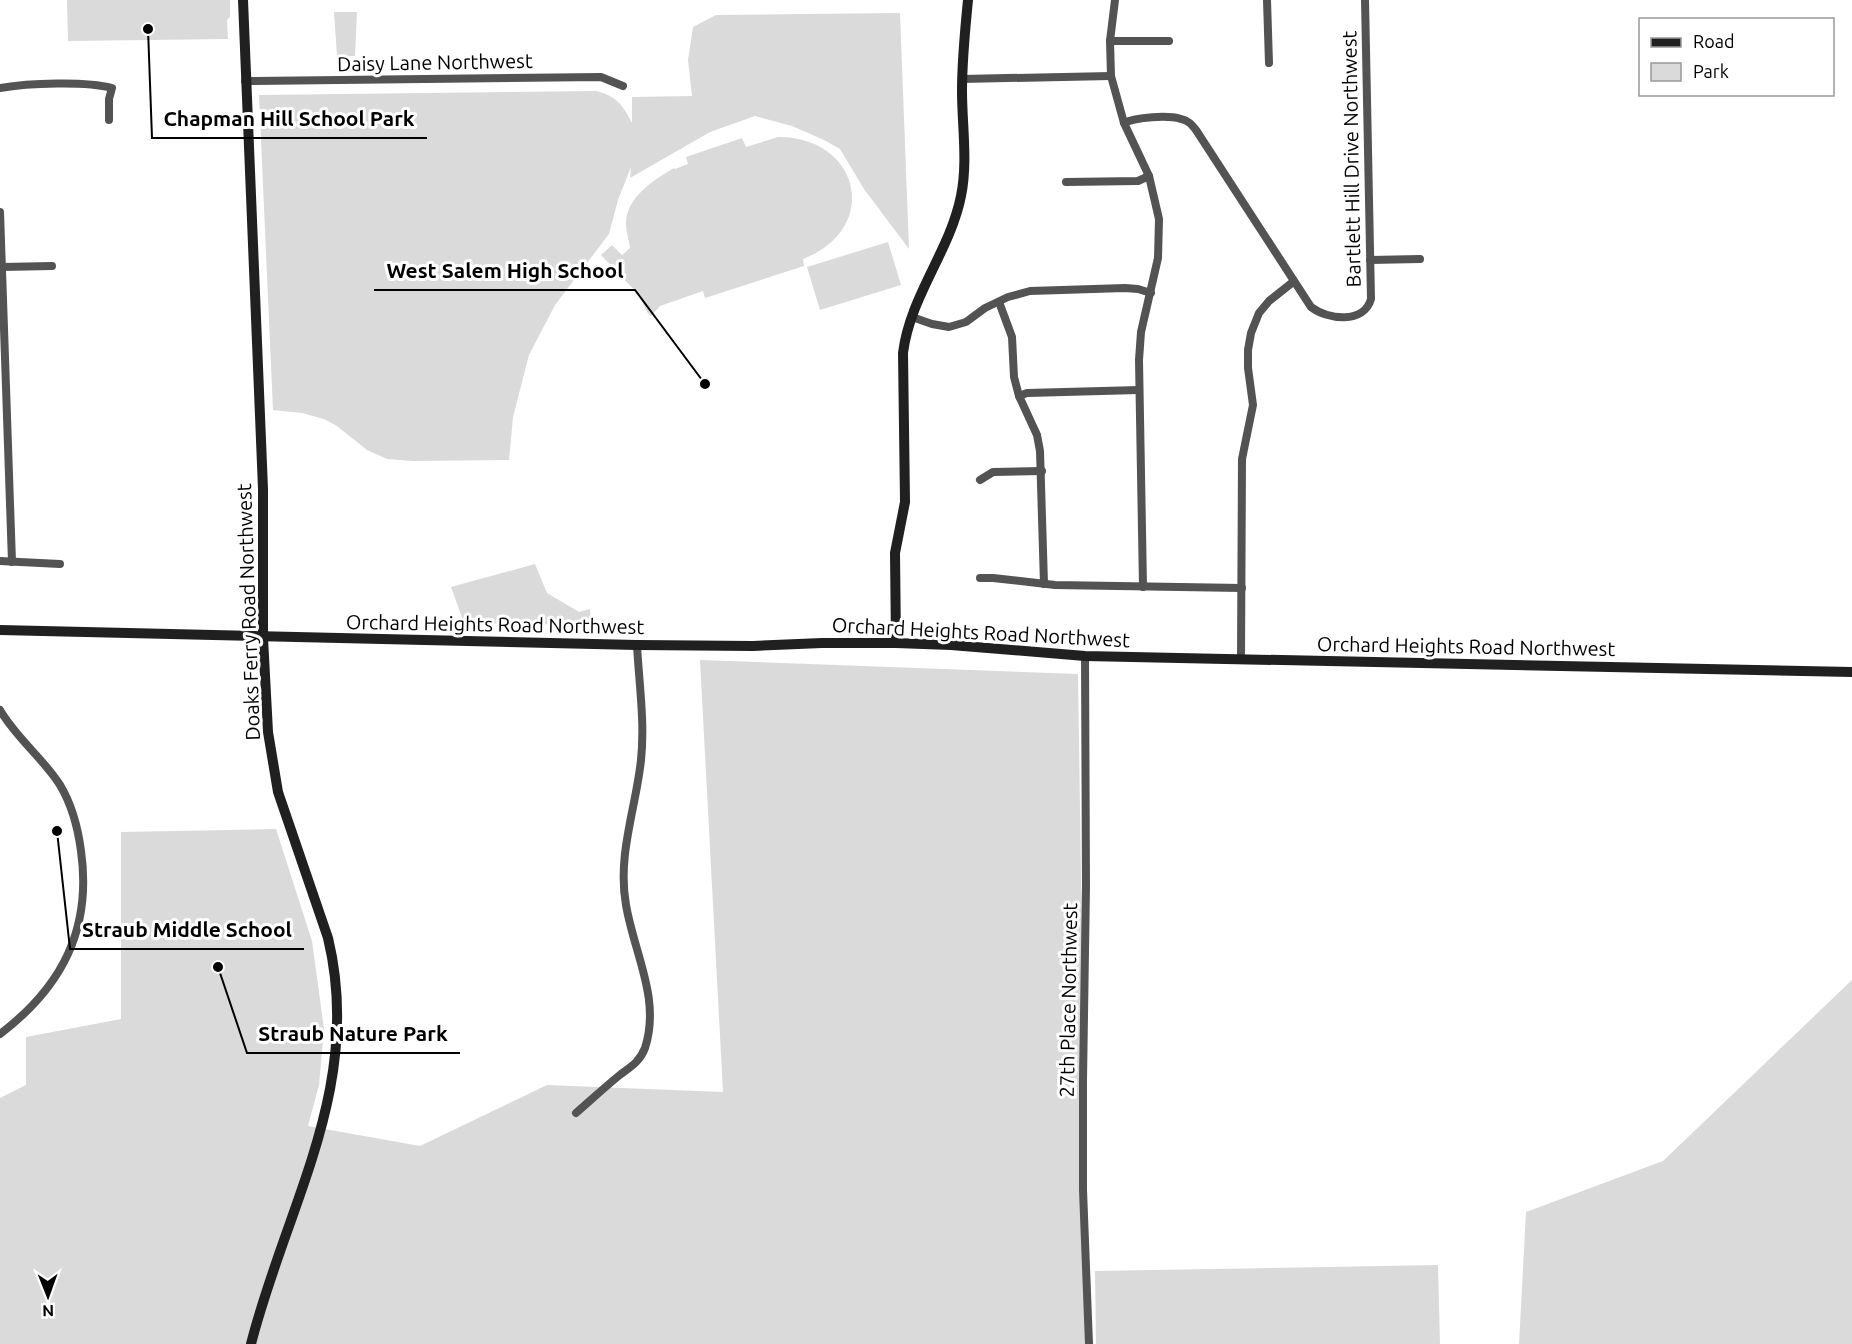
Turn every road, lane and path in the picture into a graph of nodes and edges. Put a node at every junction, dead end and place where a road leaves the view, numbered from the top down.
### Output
1 (243, 0) edge
2 (968, 0) edge
3 (1115, 0) edge
4 (1267, 0) edge
5 (1365, 0) edge
6 (1110, 41) junction
7 (1169, 41) dead end
8 (1269, 63) dead end
9 (1111, 76) junction
10 (962, 79) junction
11 (245, 81) junction
12 (623, 86) dead end
13 (0, 88) edge
14 (109, 120) dead end
15 (1124, 123) junction
16 (1149, 176) junction
17 (1066, 182) dead end
18 (0, 212) edge
19 (1420, 259) dead end
20 (1370, 260) junction
21 (52, 266) dead end
22 (2, 267) junction
23 (1293, 282) junction
24 (1151, 293) junction
25 (999, 302) junction
26 (912, 317) junction
27 (2, 321) edge
28 (1139, 390) junction
29 (1019, 396) junction
30 (1042, 471) junction
31 (980, 480) dead end
32 (0, 561) edge
33 (12, 562) junction
34 (60, 564) dead end
35 (980, 578) dead end
36 (1044, 584) junction
37 (1143, 587) junction
38 (1242, 588) junction
39 (0, 630) edge
40 (263, 638) junction
41 (896, 644) junction
42 (637, 645) junction
43 (1085, 657) junction
44 (1241, 660) junction
45 (1852, 672) edge
46 (0, 710) edge
47 (0, 1034) edge
48 (576, 1113) dead end
49 (251, 1344) edge
50 (1089, 1344) edge

1 - 11 street, Doaks Ferry Road Northwest
2 - 10 street
3 - 6 street
4 - 8 street
5 - 20 street, Bartlett Hill Drive Northwest
6 - 7 street
6 - 9 street
9 - 10 street
9 - 15 street
10 - 26 street
11 - 12 street, Daisy Lane Northwest
11 - 40 street, Doaks Ferry Road Northwest
13 - 14 street
15 - 16 street
15 - 23 street
16 - 17 street
16 - 24 street
18 - 22 street
19 - 20 street
20 - 23 street, Bartlett Hill Drive Northwest
21 - 22 street
22 - 27 street
23 - 38 street
24 - 25 street
24 - 28 street
25 - 26 street
25 - 29 street
26 - 41 street
27 - 33 street
28 - 29 street
28 - 37 street
29 - 30 street
30 - 31 street
30 - 36 street
32 - 33 street
33 - 34 street
35 - 36 street
36 - 37 street
37 - 38 street
38 - 44 street
39 - 40 street, Orchard Heights Road Northwest
40 - 42 street, Orchard Heights Road Northwest
40 - 49 street, Doaks Ferry Road Northwest
41 - 42 street, Orchard Heights Road Northwest
41 - 43 street, Orchard Heights Road Northwest
42 - 48 street
43 - 44 street, Orchard Heights Road Northwest
43 - 50 street, 27th Place Northwest
44 - 45 street, Orchard Heights Road Northwest
46 - 47 street

